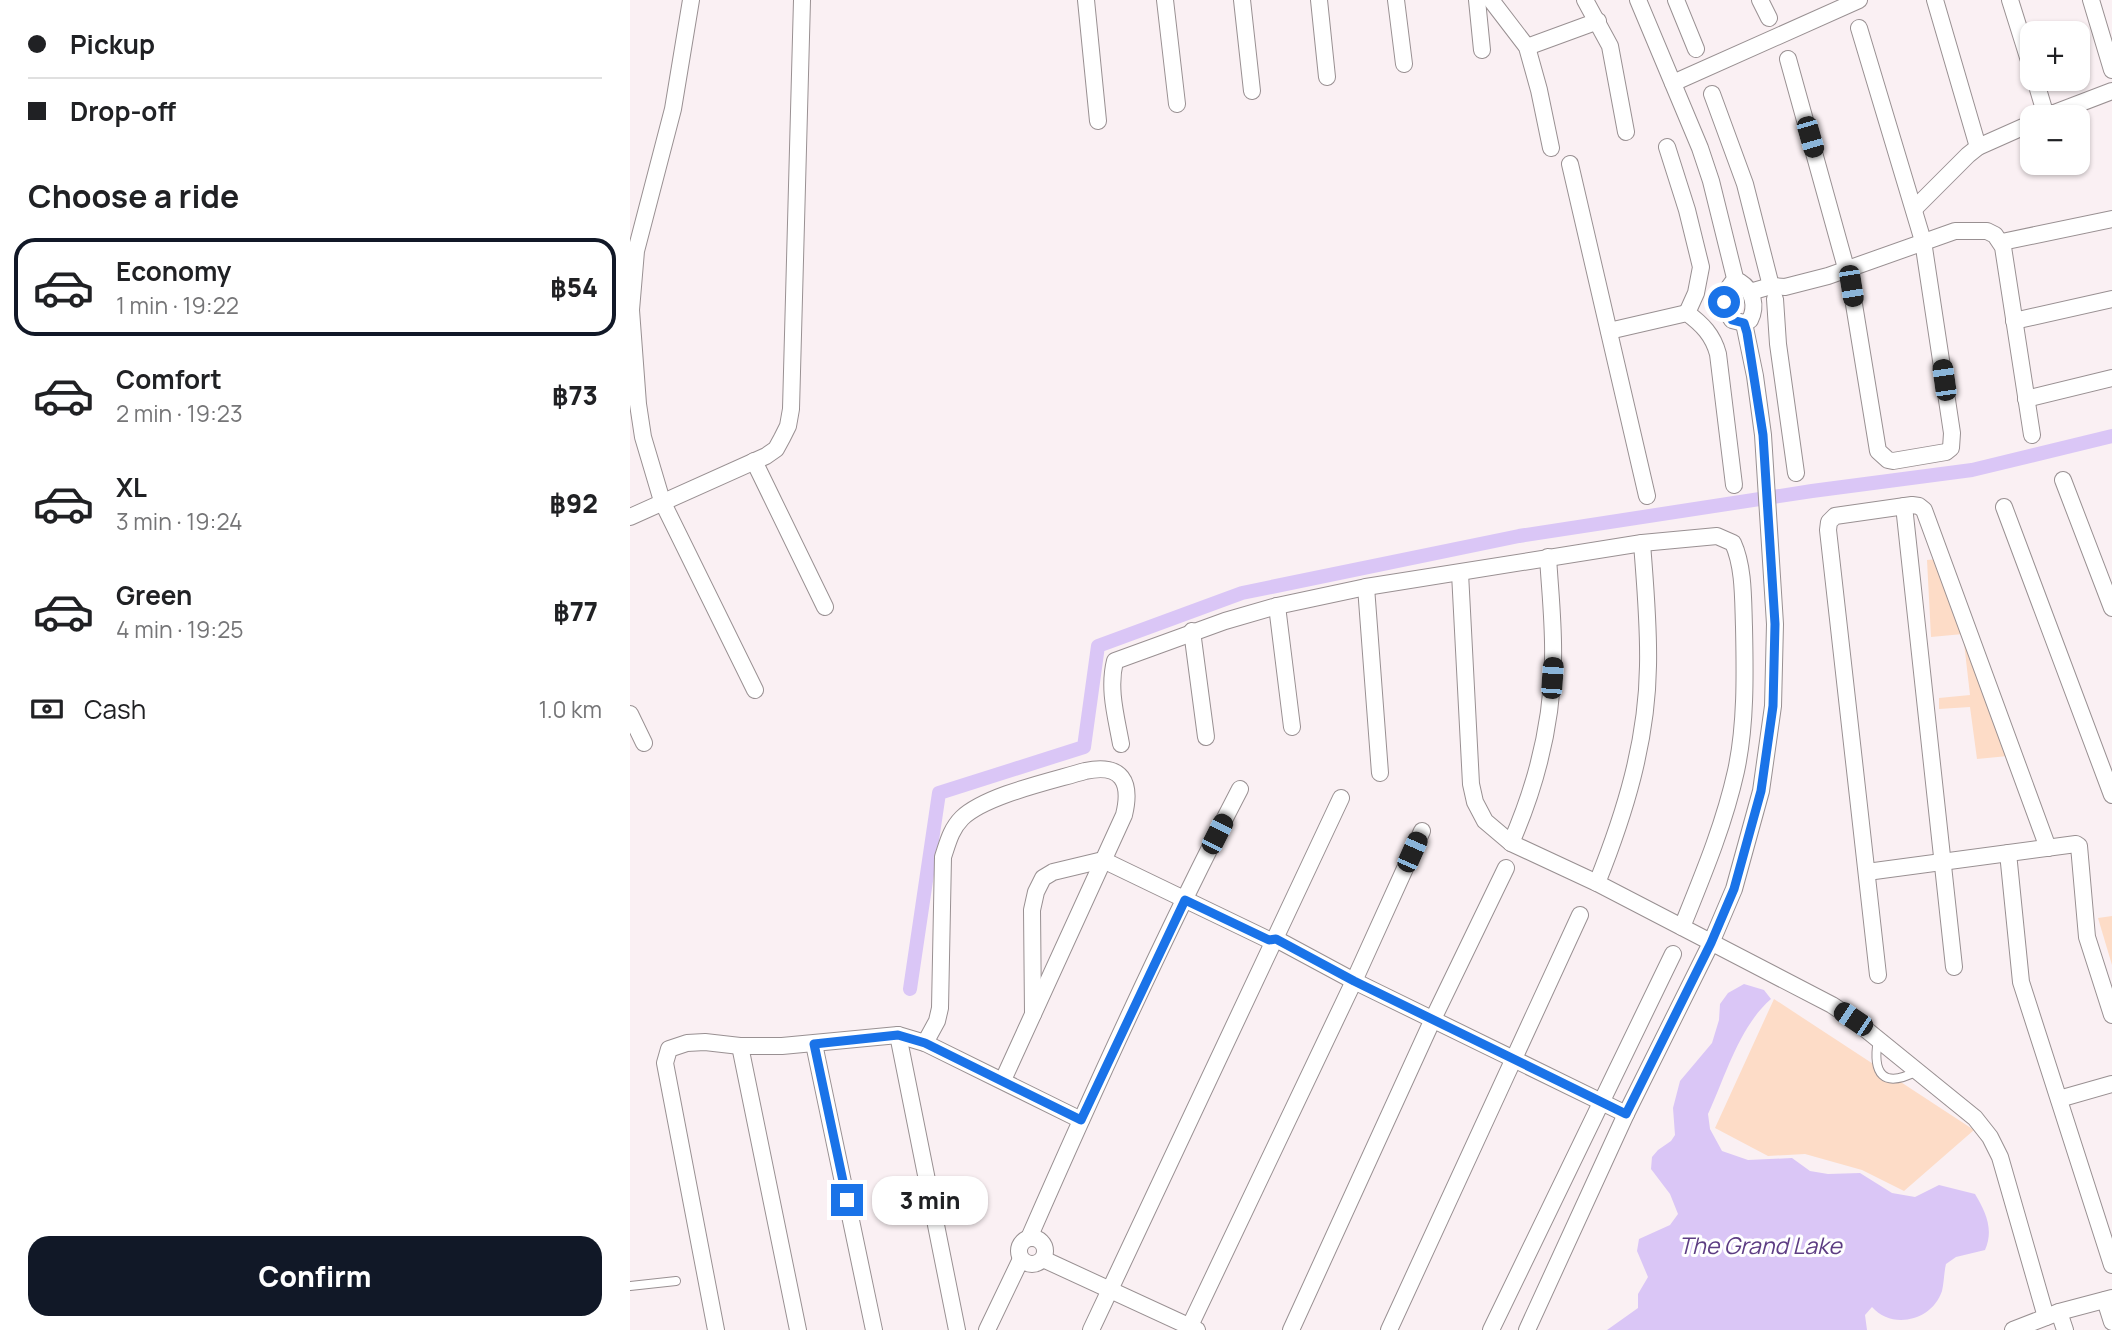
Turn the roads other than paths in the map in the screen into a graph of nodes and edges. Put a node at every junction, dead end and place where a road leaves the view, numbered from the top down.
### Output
1 (691, 0) edge
2 (802, 0) edge
3 (1086, 0) edge
4 (1165, 0) edge
5 (1242, 0) edge
6 (1319, 0) edge
7 (1396, 0) edge
8 (1477, 0) edge
9 (1491, 0) edge
10 (1585, 0) edge
11 (1638, 0) edge
12 (1676, 0) edge
13 (1760, 0) edge
14 (1858, 0) edge
15 (1935, 0) edge
16 (2010, 0) edge
17 (2091, 0) edge
18 (1769, 18) dead end
19 (1598, 21) junction
20 (1859, 28) dead end
21 (2020, 32) edge
22 (1527, 47) junction
23 (1696, 49) dead end
24 (1482, 50) dead end
25 (1788, 59) dead end
26 (1404, 64) dead end
27 (2112, 70) edge
28 (1327, 76) dead end
29 (1673, 83) junction
30 (1252, 91) dead end
31 (2112, 92) edge
32 (1712, 94) dead end
33 (1177, 104) dead end
34 (2077, 105) edge
35 (1097, 121) dead end
36 (2020, 128) edge
37 (1626, 132) dead end
38 (1667, 147) dead end
39 (1978, 147) junction
40 (1551, 148) dead end
41 (1570, 164) dead end
42 (1914, 209) junction
43 (2112, 219) edge
44 (1923, 241) junction
45 (2002, 242) junction
46 (1847, 270) junction
47 (1735, 282) junction
48 (1777, 291) junction
49 (1724, 295) junction
50 (1752, 298) junction
51 (2112, 299) edge
52 (1693, 311) junction
53 (1728, 314) junction
54 (2014, 321) junction
55 (1744, 323) junction
56 (1609, 331) junction
57 (2112, 378) edge
58 (2026, 399) junction
59 (2032, 435) dead end
60 (754, 461) junction
61 (1796, 473) dead end
62 (2063, 480) dead end
63 (1734, 485) dead end
64 (1647, 496) dead end
65 (663, 501) junction
66 (1904, 506) junction
67 (2004, 507) dead end
68 (630, 517) edge
69 (1642, 543) junction
70 (1548, 557) junction
71 (1460, 573) junction
72 (1366, 587) junction
73 (1277, 606) junction
74 (825, 607) dead end
75 (2112, 608) edge
76 (1192, 631) junction
77 (755, 690) dead end
78 (630, 714) edge
79 (1292, 727) dead end
80 (1206, 737) dead end
81 (644, 743) dead end
82 (1121, 744) dead end
83 (1380, 773) dead end
84 (1240, 789) dead end
85 (2112, 795) edge
86 (1341, 798) dead end
87 (1422, 831) dead end
88 (1511, 843) junction
89 (2048, 848) junction
90 (2008, 853) junction
91 (1103, 860) junction
92 (1943, 862) junction
93 (1506, 868) dead end
94 (1867, 872) junction
95 (1597, 883) junction
96 (1185, 900) junction
97 (1580, 915) dead end
98 (1682, 927) junction
99 (1276, 939) junction
100 (1711, 943) junction
101 (1673, 954) dead end
102 (1954, 967) dead end
103 (1878, 975) dead end
104 (1354, 981) junction
105 (1033, 1014) junction
106 (2112, 1014) edge
107 (1433, 1019) junction
108 (898, 1035) junction
109 (1878, 1039) junction
110 (925, 1043) junction
111 (814, 1044) junction
112 (740, 1046) junction
113 (1513, 1059) junction
114 (1917, 1071) junction
115 (1003, 1080) junction
116 (2112, 1084) edge
117 (2059, 1099) junction
118 (1601, 1101) junction
119 (1626, 1114) junction
120 (1081, 1120) junction
121 (1029, 1238) junction
122 (1021, 1259) junction
123 (1043, 1259) junction
124 (2112, 1265) edge
125 (676, 1281) dead end
126 (630, 1286) edge
127 (1111, 1290) junction
128 (2109, 1299) edge
129 (2053, 1315) junction
130 (2112, 1322) edge
131 (1192, 1329) edge
132 (716, 1330) edge
133 (798, 1330) edge
134 (874, 1330) edge
135 (957, 1330) edge
136 (987, 1330) edge
137 (1091, 1330) edge
138 (1291, 1330) edge
139 (1389, 1330) edge
140 (1492, 1330) edge
141 (1527, 1330) edge
142 (2013, 1330) edge
143 (2065, 1330) edge

1 - 65 street
2 - 60 street
3 - 35 street
4 - 33 street
5 - 30 street
6 - 28 street
7 - 26 street
8 - 24 street
9 - 22 street
10 - 19 street
11 - 29 street
12 - 23 street
13 - 18 street
14 - 29 street
15 - 39 street
16 - 21 street
17 - 27 street
19 - 22 street
19 - 37 street
20 - 42 street
22 - 40 street
25 - 46 street
29 - 47 street
31 - 34 street
32 - 48 street
36 - 39 street
38 - 52 street
39 - 42 street
41 - 56 street
42 - 44 street
43 - 45 street
44 - 45 street
44 - 46 street
44 - 46 street
45 - 54 street
46 - 48 street
47 - 49 street
47 - 50 street
48 - 50 street
48 - 61 street
49 - 52 street
49 - 53 street
50 - 55 street
51 - 54 street
52 - 53 street
52 - 56 street
52 - 63 street
53 - 55 street
54 - 58 street
55 - 100 street
56 - 64 street
57 - 58 street
58 - 59 street
60 - 65 street
60 - 74 street
62 - 75 street
65 - 68 street
65 - 77 street
66 - 89 street
66 - 92 street
66 - 94 street
67 - 85 street
69 - 70 street
69 - 95 street
69 - 98 street
70 - 71 street
70 - 88 street
71 - 72 street
71 - 88 street
72 - 73 street
72 - 83 street
73 - 76 street
73 - 79 street
76 - 80 street
76 - 82 street
78 - 81 street
84 - 96 street
86 - 99 street
87 - 104 street
88 - 95 street
89 - 90 street
89 - 106 street
90 - 92 street
90 - 117 street
91 - 96 street
91 - 105 street
91 - 105 street
91 - 110 street
92 - 94 street
92 - 102 street
93 - 107 street
94 - 103 street
95 - 98 street
96 - 99 street
96 - 120 street
97 - 113 street
98 - 100 street
99 - 104 street
99 - 127 street
100 - 109 street
100 - 119 street
101 - 118 street
104 - 107 street
104 - 131 street
105 - 115 street
107 - 113 street
107 - 138 street
108 - 110 street
108 - 111 street
108 - 135 street
109 - 114 street
109 - 114 lane
110 - 115 street
111 - 112 street
111 - 134 street
112 - 132 street
112 - 133 street
113 - 118 street
113 - 139 street
114 - 129 street
115 - 120 street
116 - 117 street
117 - 124 street
118 - 119 street
118 - 140 street
119 - 141 street
120 - 121 street
121 - 122 street
121 - 123 street
122 - 123 street
122 - 136 street
123 - 127 street
125 - 126 lane
127 - 131 street
127 - 137 street
128 - 129 street
128 - 130 street
129 - 142 street
129 - 143 street

